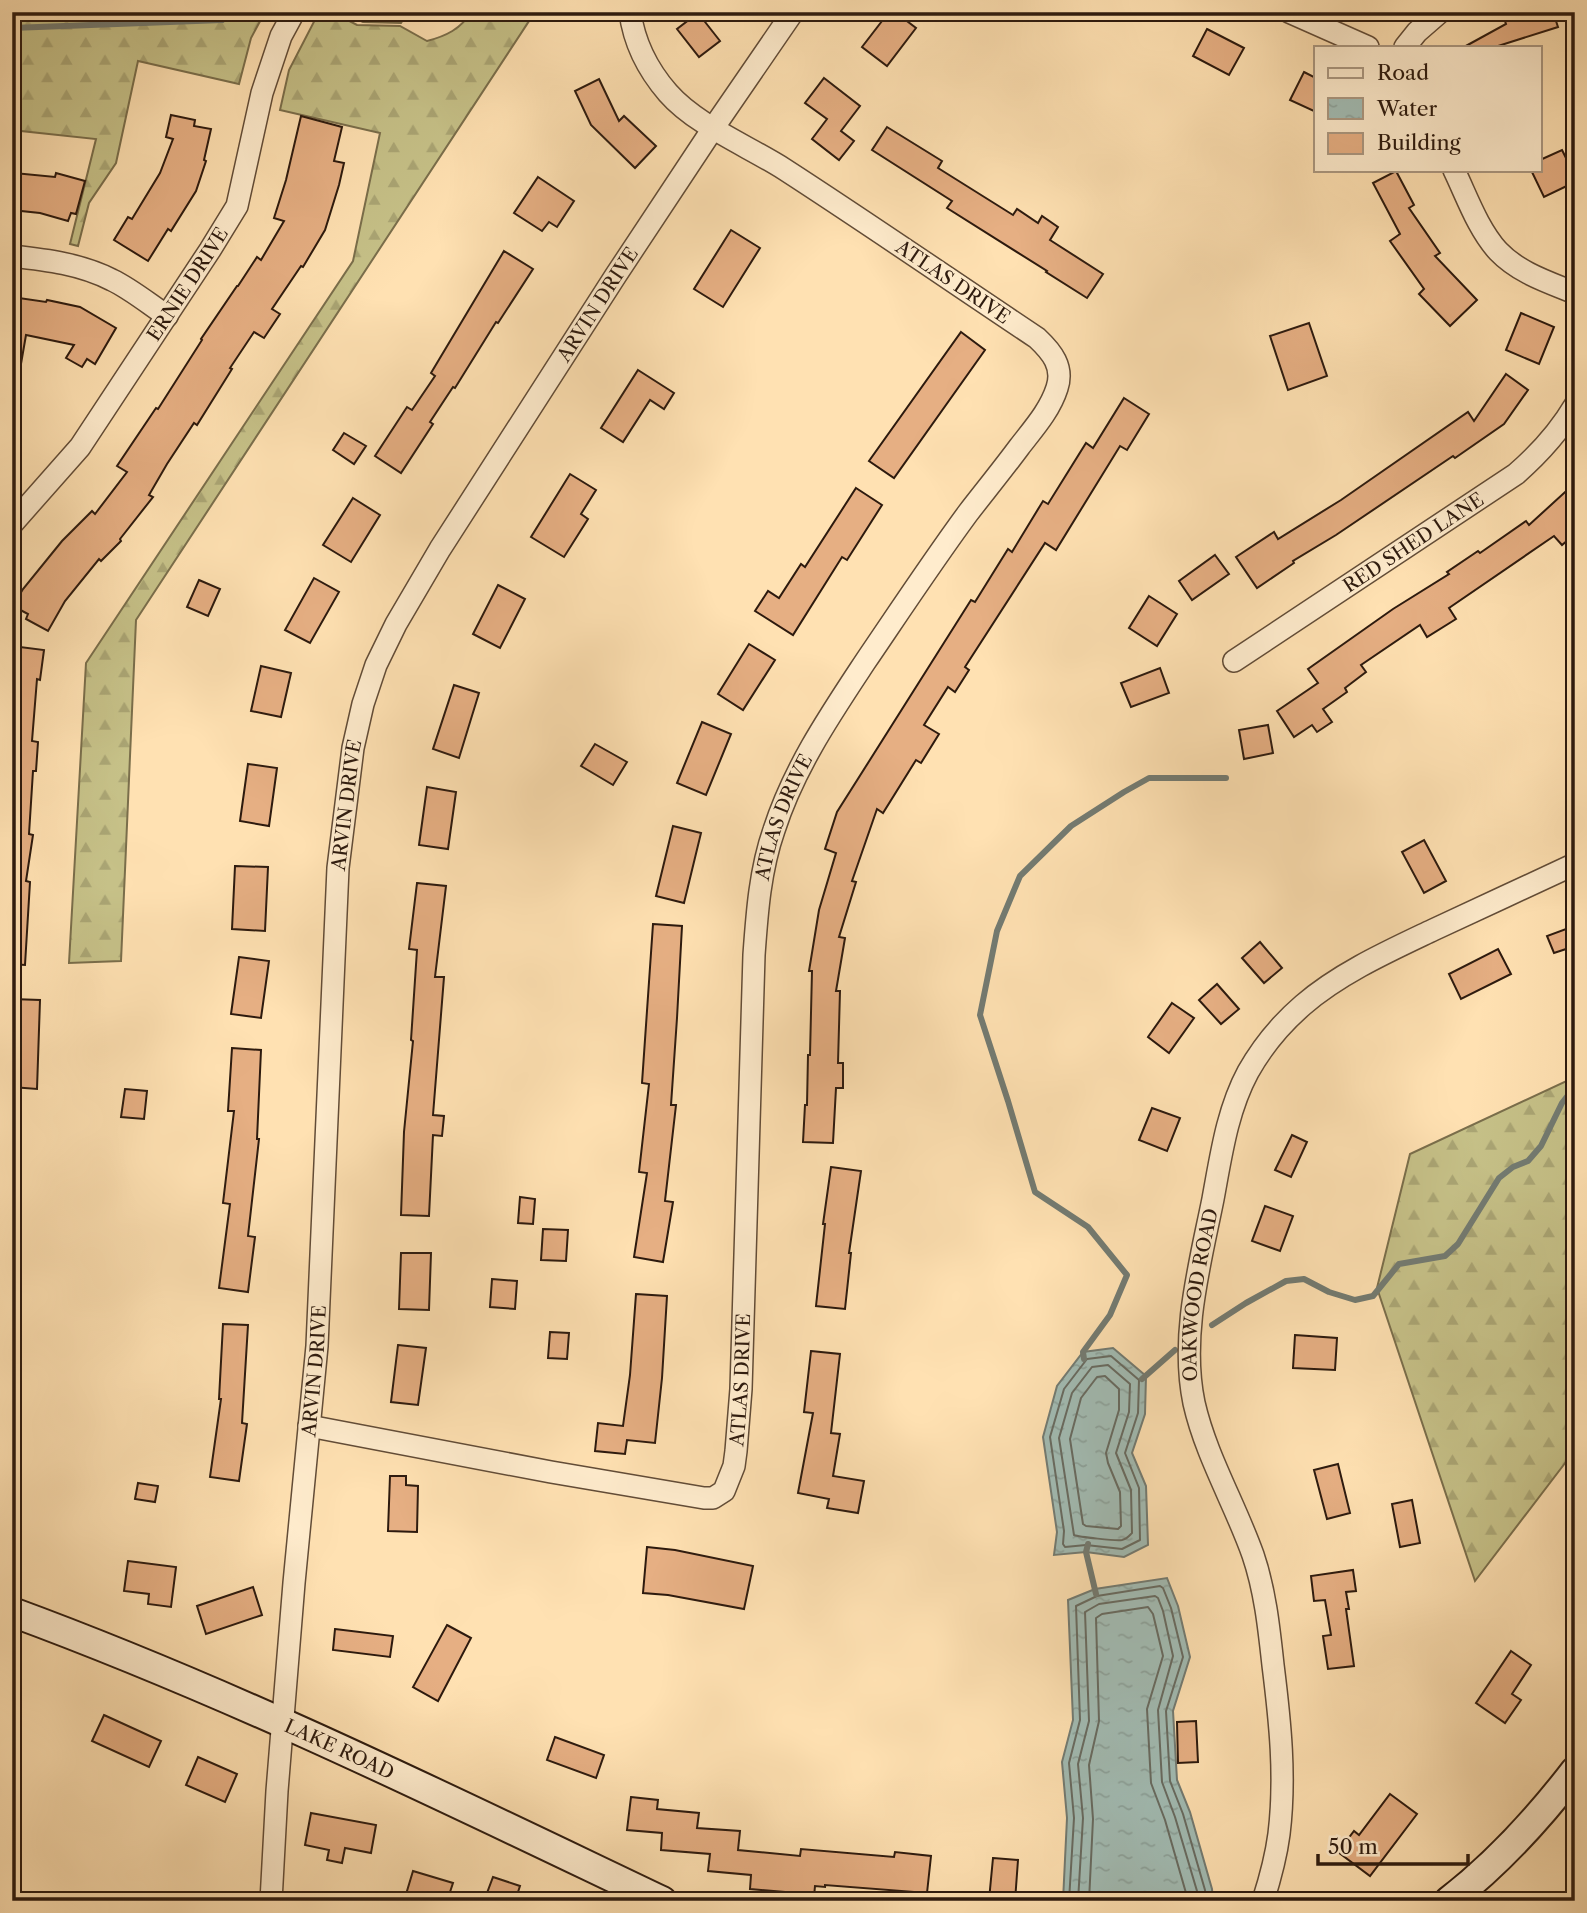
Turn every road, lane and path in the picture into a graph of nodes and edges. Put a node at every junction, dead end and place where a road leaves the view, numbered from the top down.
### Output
1 (294, 12) edge
2 (630, 12) edge
3 (793, 12) edge
4 (1289, 12) edge
5 (1440, 12) edge
6 (1365, 46) edge
7 (1406, 46) edge
8 (714, 128) junction
9 (1455, 172) edge
10 (12, 256) edge
11 (1575, 293) edge
12 (167, 316) junction
13 (1575, 405) edge
14 (12, 524) edge
15 (1234, 661) dead end
16 (1575, 864) edge
17 (309, 1426) junction
18 (12, 1612) edge
19 (283, 1722) junction
20 (1575, 1771) edge
21 (271, 1901) edge
22 (662, 1901) edge
23 (1264, 1901) edge
24 (1449, 1901) edge

1 - 12 street, ERNIE DRIVE
2 - 8 street, ATLAS DRIVE
3 - 8 street, ARVIN DRIVE
4 - 6 street
5 - 7 street
8 - 17 street, ARVIN DRIVE
8 - 17 street, ATLAS DRIVE
9 - 11 street
10 - 12 street
12 - 14 street, ERNIE DRIVE
13 - 15 street, RED SHED LANE
16 - 23 street, OAKWOOD ROAD
17 - 19 street, ARVIN DRIVE
18 - 19 street, LAKE ROAD
19 - 21 street, ARVIN DRIVE
19 - 22 street, LAKE ROAD
20 - 24 street

